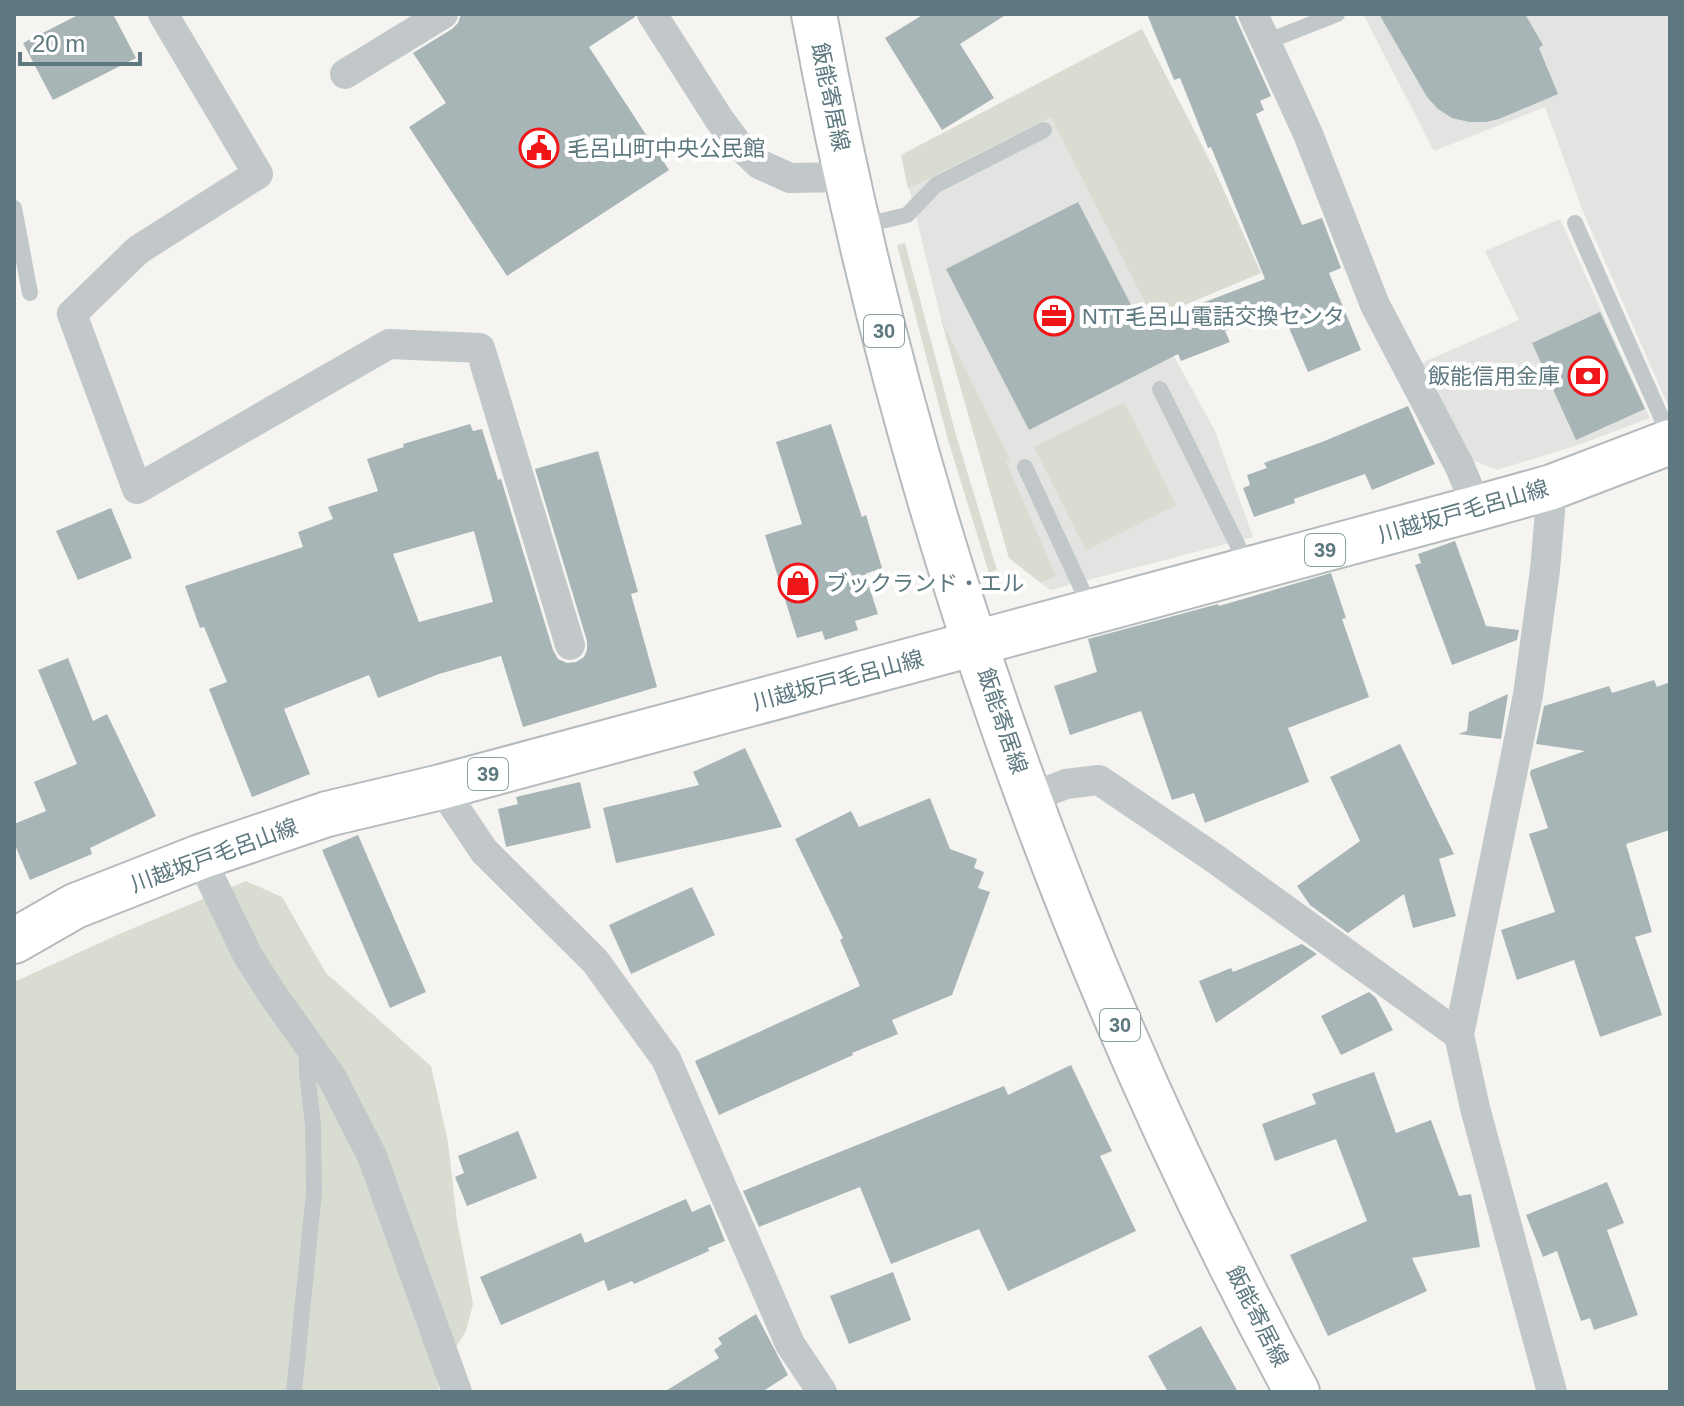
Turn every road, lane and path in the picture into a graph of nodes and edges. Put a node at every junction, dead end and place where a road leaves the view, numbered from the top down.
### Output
1 (163, 14) edge
2 (443, 14) edge
3 (652, 14) edge
4 (814, 14) edge
5 (1253, 14) edge
6 (1337, 14) edge
7 (1266, 42) junction
8 (345, 74) dead end
9 (1044, 130) dead end
10 (847, 177) junction
11 (14, 208) edge
12 (1575, 223) dead end
13 (858, 227) junction
14 (30, 293) dead end
15 (1160, 389) dead end
16 (1670, 439) edge
17 (1025, 467) dead end
18 (1552, 487) junction
19 (1477, 508) junction
20 (1250, 570) junction
21 (1092, 612) junction
22 (975, 643) junction
23 (570, 645) dead end
24 (441, 787) junction
25 (1030, 798) junction
26 (200, 857) junction
27 (14, 941) edge
28 (1459, 1035) junction
29 (307, 1044) junction
30 (294, 1392) edge
31 (457, 1392) edge
32 (822, 1392) edge
33 (1297, 1392) edge
34 (1552, 1392) edge

1 - 23 street
2 - 8 street
3 - 10 street
4 - 10 main road, 飯能寄居線 / 30
5 - 7 street
6 - 7 lane
7 - 19 street
9 - 13 lane
10 - 13 main road, 飯能寄居線 / 30
11 - 14 lane
12 - 16 lane
13 - 22 main road, 飯能寄居線 / 30
15 - 20 lane
16 - 18 main road, 川越坂戸毛呂山線 / 39
17 - 21 lane
18 - 19 main road, 川越坂戸毛呂山線 / 39
18 - 28 street
19 - 20 main road, 川越坂戸毛呂山線 / 39
20 - 21 main road, 川越坂戸毛呂山線 / 39
21 - 22 main road, 川越坂戸毛呂山線 / 39
22 - 24 main road, 川越坂戸毛呂山線 / 39
22 - 25 main road, 飯能寄居線 / 30
24 - 26 main road, 川越坂戸毛呂山線 / 39
24 - 32 street
25 - 28 street
25 - 33 main road, 飯能寄居線 / 30
26 - 27 main road, 川越坂戸毛呂山線 / 39
26 - 29 street
28 - 34 street
29 - 30 lane
29 - 31 street

